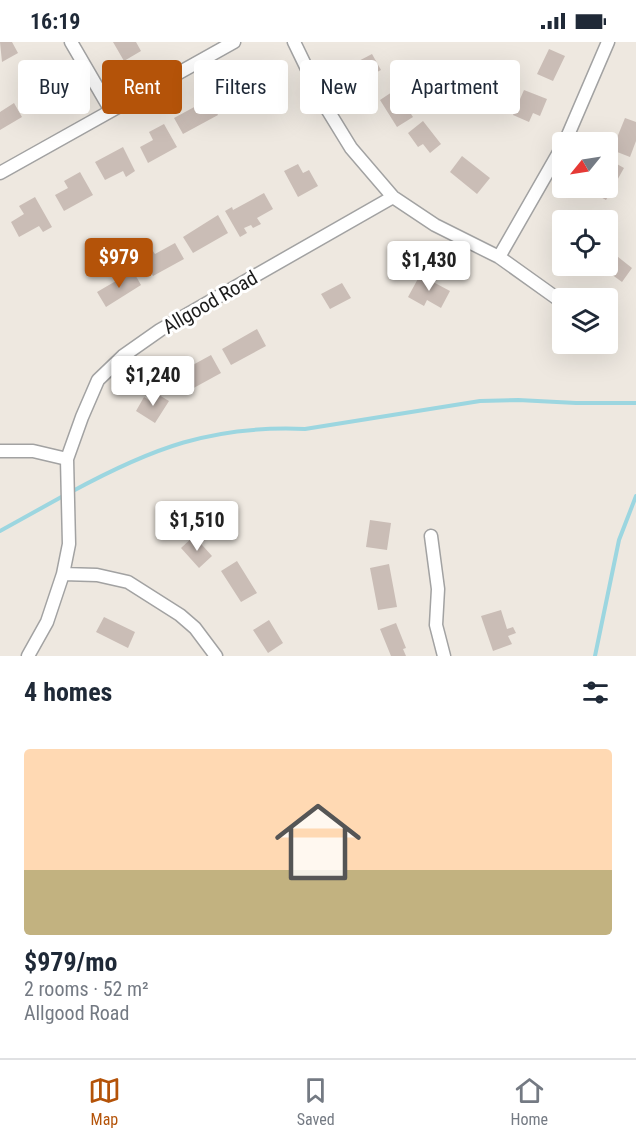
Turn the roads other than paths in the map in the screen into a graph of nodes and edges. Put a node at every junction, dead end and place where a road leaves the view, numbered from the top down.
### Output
1 (71, 42) edge
2 (234, 42) edge
3 (294, 42) edge
4 (608, 42) edge
5 (182, 70) edge
6 (102, 95) edge
7 (102, 114) edge
8 (569, 132) edge
9 (552, 164) edge
10 (0, 172) edge
11 (393, 196) junction
12 (499, 257) junction
13 (552, 295) edge
14 (0, 451) edge
15 (67, 459) junction
16 (430, 536) dead end
17 (63, 574) junction
18 (28, 656) edge
19 (216, 656) edge
20 (444, 656) edge

1 - 6 street
2 - 5 street
3 - 11 street
4 - 8 street
7 - 10 street
9 - 12 street
11 - 12 street
11 - 15 street, Allgood Road
12 - 13 street
14 - 15 street
15 - 17 street, Allgood Road
16 - 20 street
17 - 18 street, Allgood Road
17 - 19 street

